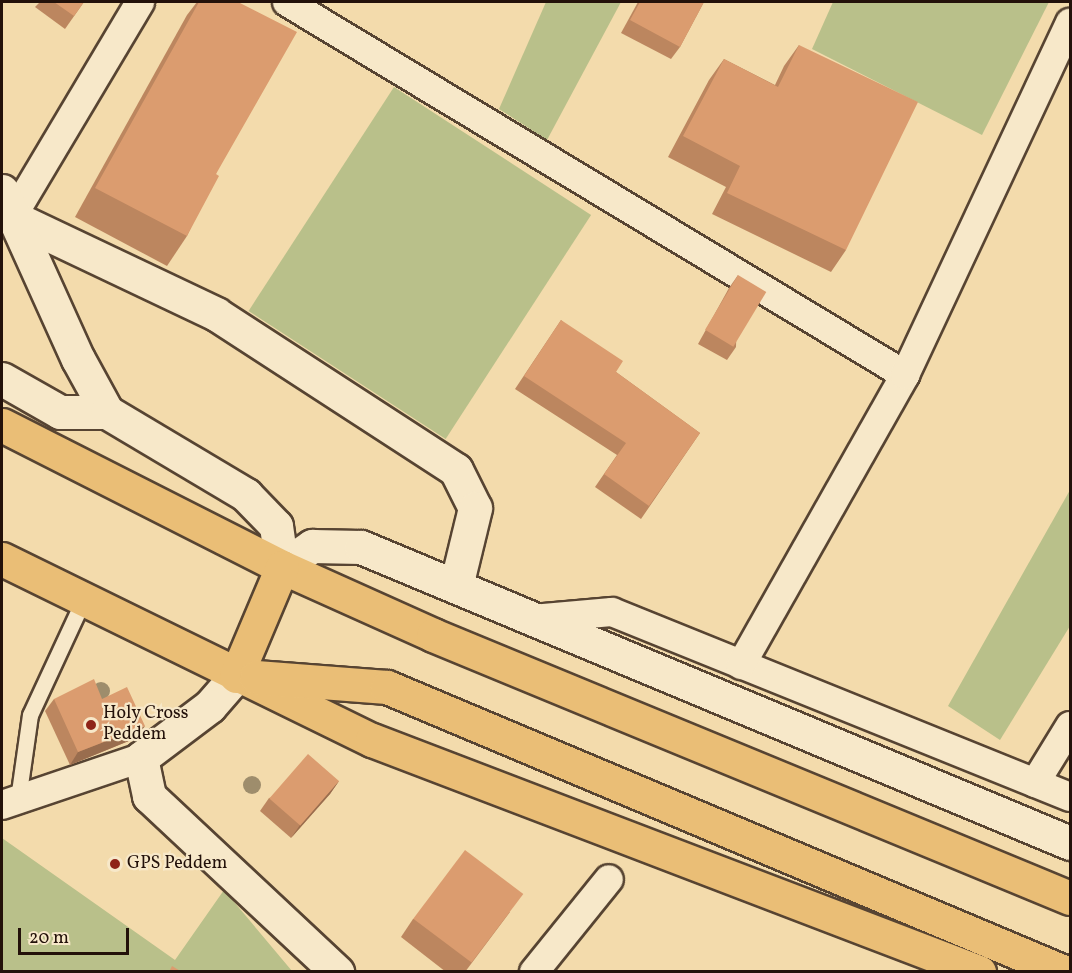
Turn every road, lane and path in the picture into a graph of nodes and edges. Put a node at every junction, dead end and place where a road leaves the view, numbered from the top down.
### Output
1 (140, 2) edge
2 (286, 2) edge
3 (1071, 23) edge
4 (7, 204) edge
5 (905, 375) junction
6 (2, 379) edge
7 (108, 412) junction
8 (2, 425) edge
9 (2, 559) edge
10 (282, 567) junction
11 (456, 586) junction
12 (83, 601) junction
13 (532, 619) junction
14 (741, 665) junction
15 (236, 676) junction
16 (1071, 726) edge
17 (141, 758) junction
18 (1035, 783) junction
19 (1071, 797) edge
20 (10, 802) edge
21 (1071, 843) edge
22 (609, 879) dead end
23 (1071, 898) edge
24 (337, 972) edge
25 (534, 972) edge
26 (979, 972) edge
27 (1064, 972) edge

1 - 4 street
2 - 5 street
3 - 5 street
4 - 7 street
4 - 11 street
5 - 14 street
6 - 7 street
7 - 10 street
8 - 10 highway
9 - 12 highway
10 - 11 street
10 - 15 highway
10 - 23 highway
11 - 13 street
12 - 15 highway
12 - 20 lane
13 - 14 street
13 - 21 street
14 - 18 street
15 - 17 street
15 - 26 highway
15 - 27 highway
16 - 18 street
17 - 20 street
17 - 24 street
18 - 19 street
22 - 25 street

